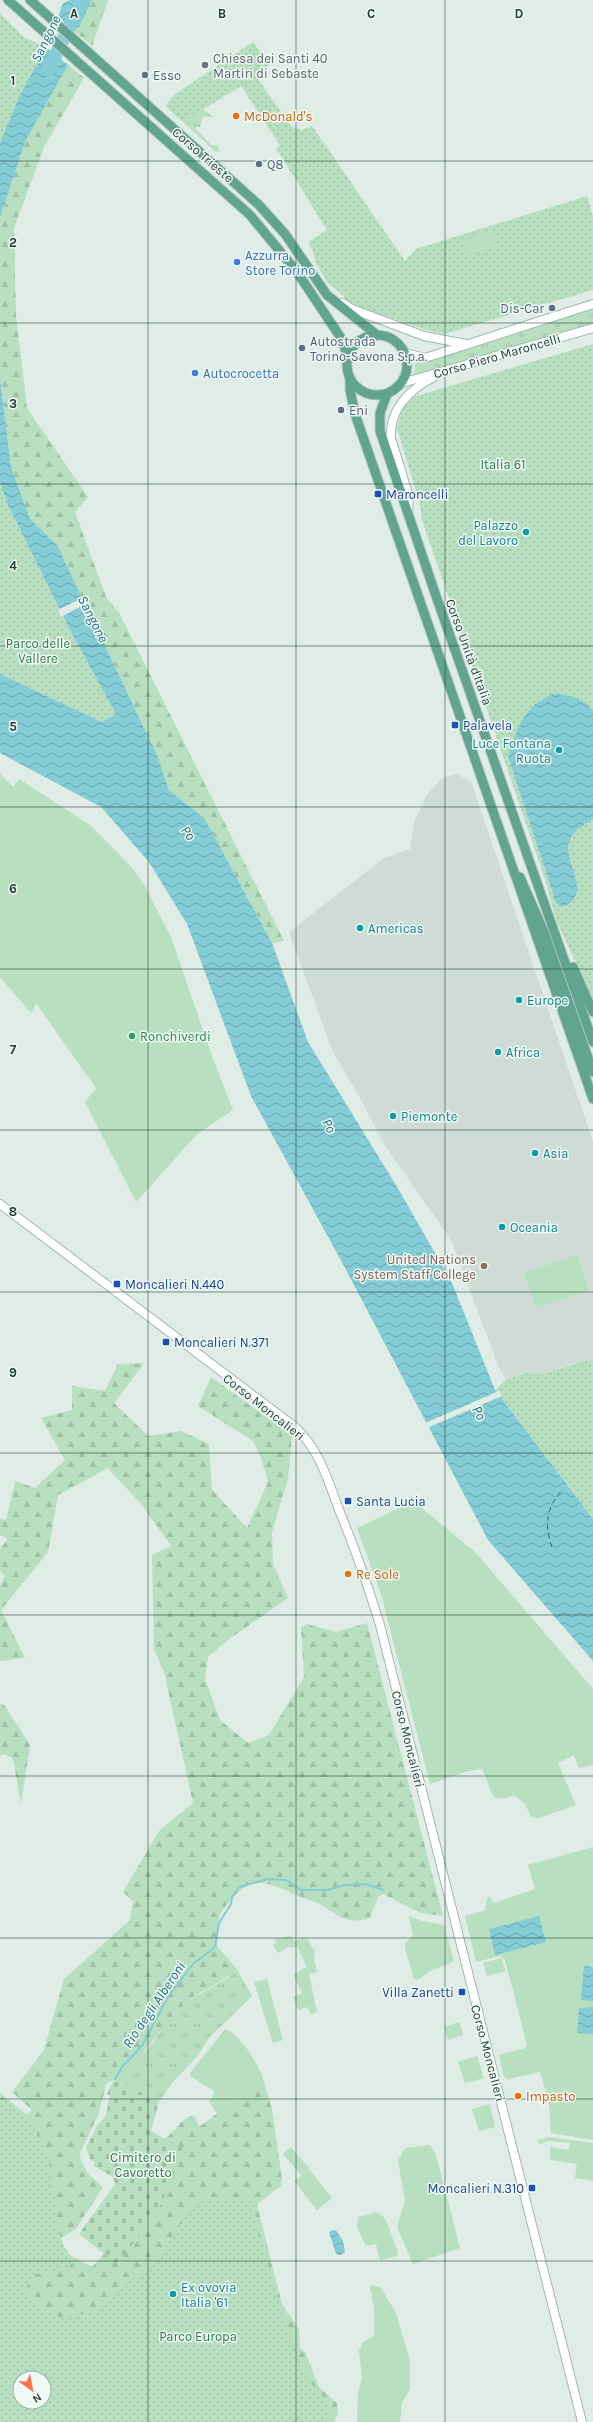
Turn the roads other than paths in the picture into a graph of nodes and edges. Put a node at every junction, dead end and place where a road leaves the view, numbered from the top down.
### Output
1 (8, 0) edge
2 (30, 0) edge
3 (327, 295) junction
4 (593, 304) edge
5 (593, 328) edge
6 (377, 335) junction
7 (468, 344) junction
8 (404, 352) junction
9 (348, 357) junction
10 (449, 370) junction
11 (350, 379) junction
12 (402, 383) junction
13 (387, 394) junction
14 (408, 514) junction
15 (498, 829) junction
16 (550, 917) junction
17 (593, 1012) edge
18 (593, 1042) edge
19 (593, 1072) edge
20 (593, 1099) edge
21 (0, 1204) edge
22 (582, 2422) edge

1 - 9 main road, Corso Trieste
2 - 3 main road, Corso Trieste
3 - 6 main road, Corso Trieste
3 - 7 main road
4 - 7 main road, Corso Piero Maroncelli
5 - 10 main road, Corso Piero Maroncelli
6 - 8 main road
6 - 9 main road
7 - 8 main road, Corso Piero Maroncelli
8 - 12 main road
9 - 11 main road
10 - 12 main road, Corso Piero Maroncelli
10 - 14 main road
11 - 13 main road
11 - 15 main road
12 - 13 main road
13 - 14 main road, Corso Unità d'Italia
14 - 16 main road, Corso Unità d'Italia
15 - 19 main road
15 - 20 main road
16 - 17 main road, Corso Unità d'Italia
16 - 18 main road, Corso Unità d'Italia
21 - 22 main road, Corso Moncalieri

